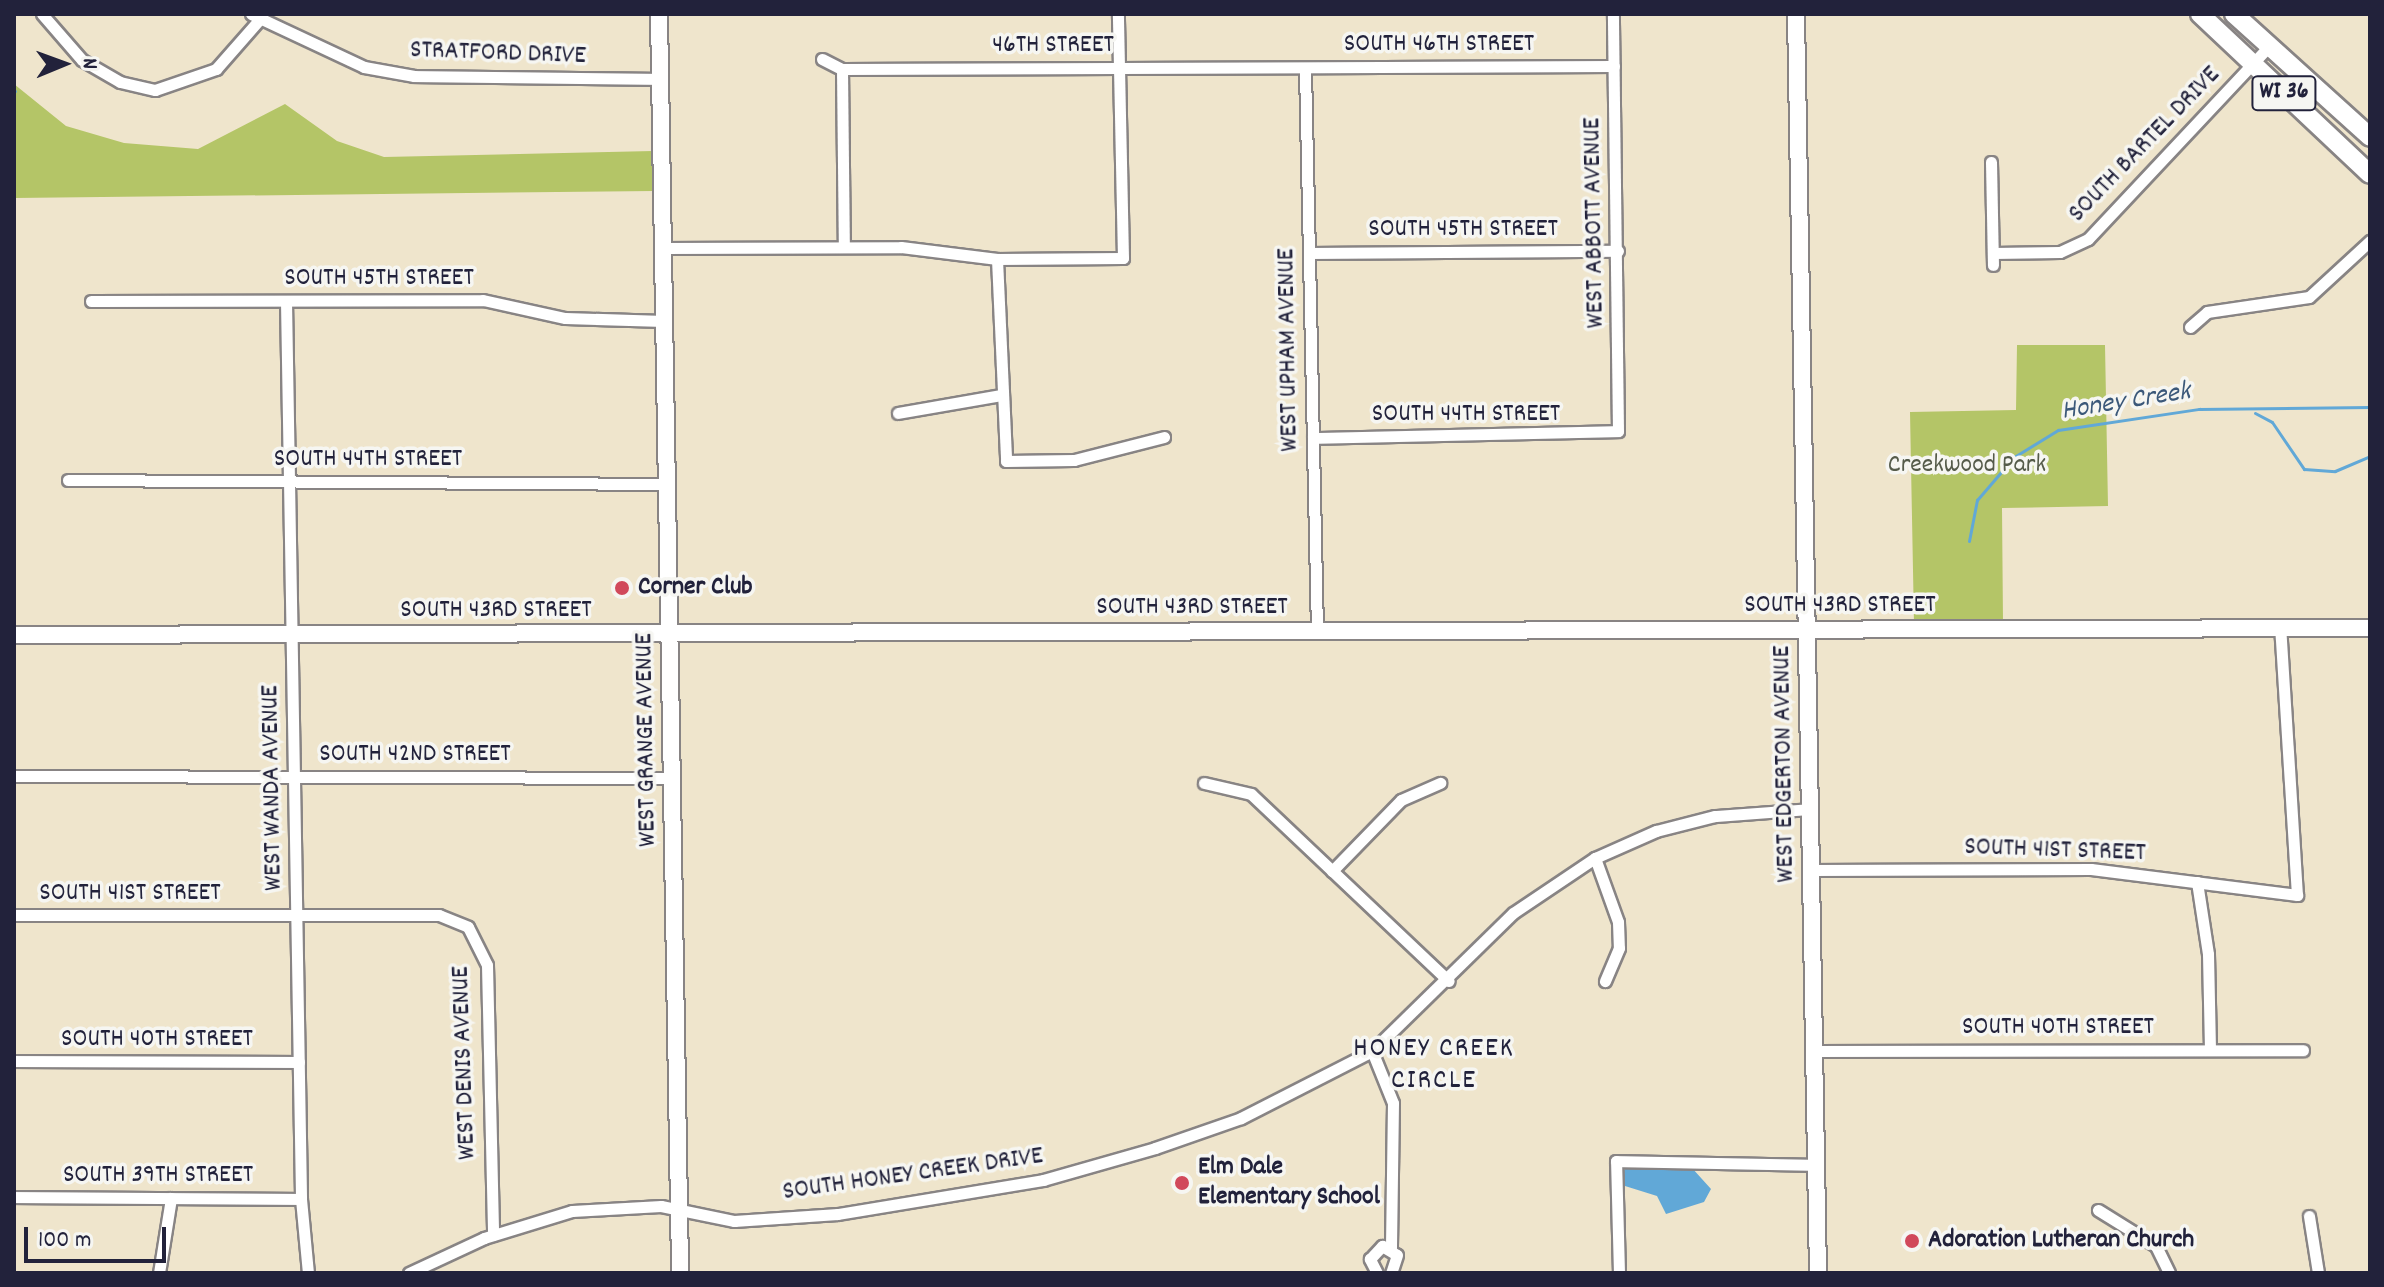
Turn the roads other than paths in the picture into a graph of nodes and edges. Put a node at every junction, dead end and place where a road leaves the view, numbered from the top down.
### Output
1 (42, 14) edge
2 (659, 14) edge
3 (1118, 14) edge
4 (1613, 14) edge
5 (1796, 14) edge
6 (2200, 14) edge
7 (2234, 14) edge
8 (255, 17) edge
9 (2269, 46) junction
10 (822, 59) dead end
11 (2254, 64) junction
12 (1614, 66) junction
13 (1264, 67) joint
14 (1120, 68) junction
15 (1305, 68) junction
16 (842, 69) junction
17 (660, 79) junction
18 (2370, 137) edge
19 (1991, 162) dead end
20 (2370, 174) edge
21 (2370, 241) edge
22 (844, 246) junction
23 (663, 248) junction
24 (1618, 251) junction
25 (1309, 253) junction
26 (997, 259) junction
27 (91, 301) dead end
28 (286, 301) junction
29 (664, 321) junction
30 (2190, 327) dead end
31 (1001, 395) junction
32 (898, 413) dead end
33 (1618, 431) joint
34 (1164, 437) dead end
35 (1313, 438) junction
36 (68, 480) dead end
37 (290, 482) junction
38 (667, 484) junction
39 (2280, 628) junction
40 (2370, 628) edge
41 (1807, 630) junction
42 (1317, 631) junction
43 (669, 634) junction
44 (14, 635) edge
45 (293, 635) junction
46 (14, 776) edge
47 (294, 776) junction
48 (671, 778) junction
49 (1204, 783) dead end
50 (1440, 783) dead end
51 (1810, 809) junction
52 (1595, 858) junction
53 (1811, 870) junction
54 (1332, 871) junction
55 (2197, 882) junction
56 (14, 915) edge
57 (439, 915) joint
58 (296, 916) junction
59 (1449, 981) junction
60 (1605, 981) dead end
61 (2210, 1049) junction
62 (2303, 1050) dead end
63 (1372, 1051) junction
64 (1814, 1051) junction
65 (14, 1061) edge
66 (299, 1062) junction
67 (1816, 1165) junction
68 (14, 1197) edge
69 (171, 1198) junction
70 (301, 1199) junction
71 (2098, 1210) dead end
72 (678, 1212) junction
73 (2309, 1216) dead end
74 (493, 1235) junction
75 (1391, 1248) junction
76 (159, 1273) edge
77 (308, 1273) edge
78 (409, 1273) edge
79 (680, 1273) edge
80 (1377, 1273) edge
81 (1391, 1273) edge
82 (1619, 1273) edge
83 (1818, 1273) edge
84 (2169, 1273) edge
85 (2318, 1273) edge

1 - 8 street
2 - 17 street, WEST GRANGE AVENUE
3 - 14 street
4 - 12 street, WEST ABBOTT AVENUE
5 - 41 street, WEST EDGERTON AVENUE
6 - 11 main road, WI 36
7 - 9 main road, WI 36
8 - 17 street, STRATFORD DRIVE
9 - 11 street, SOUTH BARTEL DRIVE
9 - 18 main road, WI 36
10 - 16 street
11 - 19 street, SOUTH BARTEL DRIVE
11 - 20 main road, WI 36
12 - 15 street, SOUTH 46TH STREET
12 - 24 street, WEST ABBOTT AVENUE
13 - 14 street, 46TH STREET
13 - 15 street, SOUTH 46TH STREET
14 - 16 street, 46TH STREET
14 - 26 street
15 - 25 street, WEST UPHAM AVENUE
16 - 22 street
17 - 23 street, WEST GRANGE AVENUE
21 - 30 street
22 - 23 street
22 - 26 street
23 - 29 street, WEST GRANGE AVENUE
24 - 25 street, SOUTH 45TH STREET
24 - 33 street, WEST ABBOTT AVENUE
25 - 35 street, WEST UPHAM AVENUE
26 - 31 street
27 - 28 street, SOUTH 45TH STREET
28 - 29 street, SOUTH 45TH STREET
28 - 37 street, WEST WANDA AVENUE
29 - 38 street, WEST GRANGE AVENUE
31 - 32 street
31 - 34 street
33 - 35 street, SOUTH 44TH STREET
35 - 42 street, WEST UPHAM AVENUE
36 - 37 street, SOUTH 44TH STREET
37 - 38 street, SOUTH 44TH STREET
37 - 45 street, WEST WANDA AVENUE
38 - 43 street, WEST GRANGE AVENUE
39 - 40 street, SOUTH 43RD STREET
39 - 41 street, SOUTH 43RD STREET
39 - 55 street, SOUTH 41ST STREET
41 - 42 street, SOUTH 43RD STREET
41 - 51 street, WEST EDGERTON AVENUE
42 - 43 street, SOUTH 43RD STREET
43 - 45 street, SOUTH 43RD STREET
43 - 48 street, WEST GRANGE AVENUE
44 - 45 street, SOUTH 43RD STREET
45 - 47 street, WEST WANDA AVENUE
46 - 47 street, SOUTH 42ND STREET
47 - 48 street, SOUTH 42ND STREET
47 - 58 street, WEST WANDA AVENUE
48 - 72 street, WEST GRANGE AVENUE
49 - 54 street
50 - 54 street
51 - 52 street, SOUTH HONEY CREEK DRIVE
51 - 53 street, WEST EDGERTON AVENUE
52 - 59 street, SOUTH HONEY CREEK DRIVE
52 - 60 street
53 - 55 street, SOUTH 41ST STREET
53 - 64 street, WEST EDGERTON AVENUE
54 - 59 street
55 - 61 street
56 - 58 street, SOUTH 41ST STREET
57 - 58 street, SOUTH 41ST STREET
57 - 74 street, WEST DENIS AVENUE
58 - 66 street, WEST WANDA AVENUE
59 - 63 street, SOUTH HONEY CREEK DRIVE
61 - 62 street, SOUTH 40TH STREET
61 - 64 street, SOUTH 40TH STREET
63 - 72 street, SOUTH HONEY CREEK DRIVE
63 - 75 street
64 - 67 street, WEST EDGERTON AVENUE
65 - 66 street, SOUTH 40TH STREET
66 - 70 street, WEST WANDA AVENUE
67 - 82 street
67 - 83 street, WEST EDGERTON AVENUE
68 - 69 street, SOUTH 39TH STREET
69 - 70 street, SOUTH 39TH STREET
69 - 76 street
70 - 77 street, WEST WANDA AVENUE
71 - 84 street
72 - 74 street, SOUTH HONEY CREEK DRIVE
72 - 79 street, WEST GRANGE AVENUE
73 - 85 street
74 - 78 street, SOUTH HONEY CREEK DRIVE
75 - 80 street
75 - 81 street

